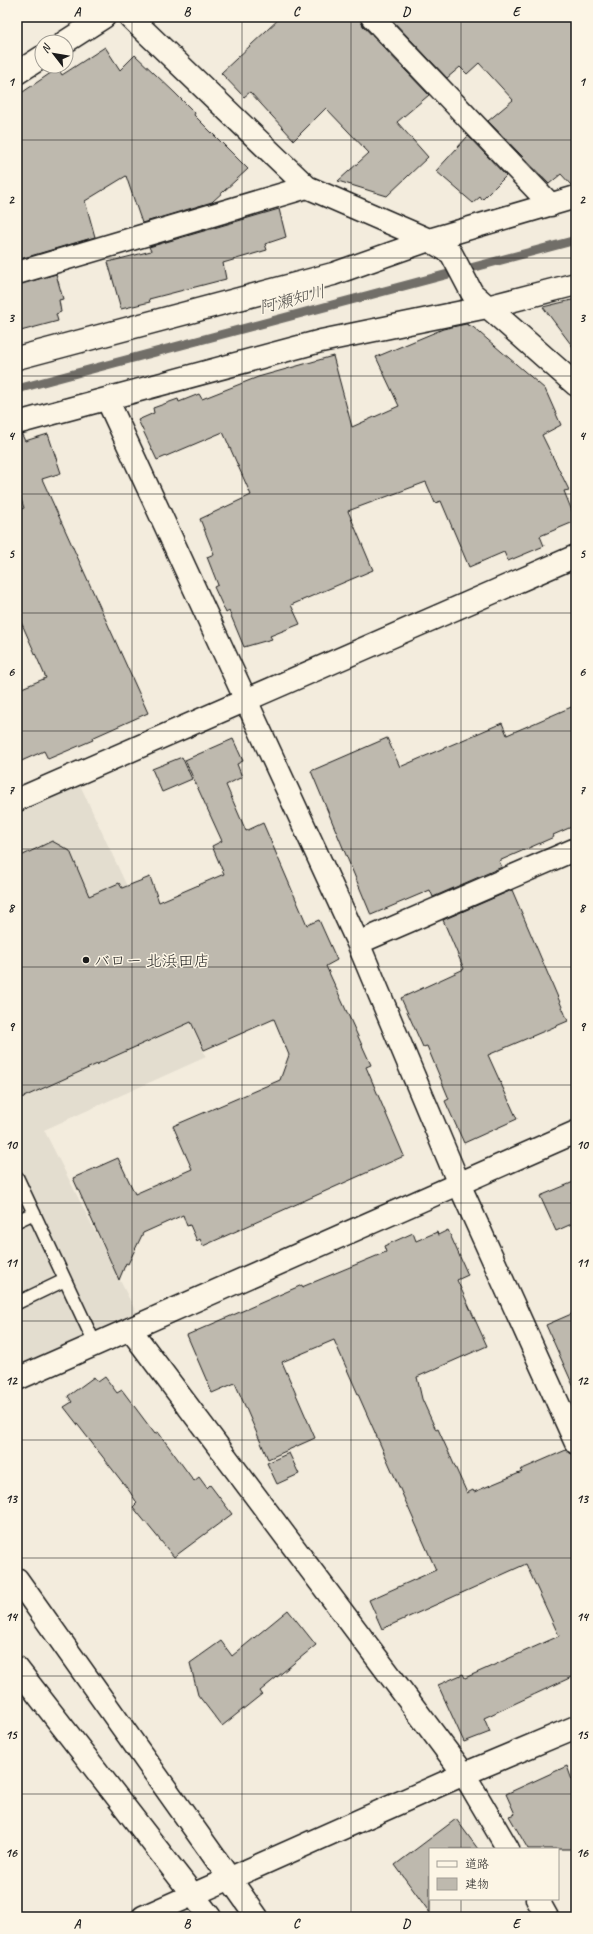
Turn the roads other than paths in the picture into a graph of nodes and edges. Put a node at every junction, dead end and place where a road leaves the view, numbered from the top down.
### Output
1 (104, 17) edge
2 (130, 17) edge
3 (372, 17) edge
4 (74, 36) edge
5 (34, 62) edge
6 (17, 73) edge
7 (307, 187) junction
8 (576, 197) edge
9 (551, 205) junction
10 (430, 240) junction
11 (17, 273) edge
12 (576, 284) edge
13 (479, 300) junction
14 (17, 358) edge
15 (576, 385) edge
16 (107, 399) junction
17 (17, 423) edge
18 (576, 556) edge
19 (246, 700) junction
20 (17, 800) edge
21 (576, 849) edge
22 (358, 943) junction
23 (576, 1132) edge
24 (17, 1177) edge
25 (459, 1184) junction
26 (34, 1213) junction
27 (17, 1221) edge
28 (65, 1280) junction
29 (17, 1303) edge
30 (130, 1329) junction
31 (95, 1344) junction
32 (17, 1379) edge
33 (576, 1443) edge
34 (17, 1579) edge
35 (17, 1668) edge
36 (576, 1727) edge
37 (464, 1774) junction
38 (507, 1848) edge
39 (229, 1879) junction
40 (194, 1895) junction
41 (538, 1900) edge
42 (143, 1917) edge
43 (210, 1917) edge
44 (258, 1917) edge
45 (547, 1917) edge

1 - 4 street
2 - 7 street
3 - 9 street
5 - 6 street
7 - 10 street
7 - 11 street
8 - 9 street
9 - 10 street
10 - 13 street
10 - 14 street
12 - 13 street
13 - 15 street
13 - 16 street
16 - 17 street
16 - 19 street
18 - 19 street
19 - 20 street
19 - 22 street
21 - 22 street
22 - 25 street
23 - 25 street
24 - 26 lane
25 - 30 street
25 - 33 street
26 - 27 lane
26 - 28 lane
28 - 29 lane
28 - 31 lane
30 - 31 street
30 - 37 street
31 - 32 street
34 - 39 street
35 - 40 street
36 - 37 street
37 - 38 street
37 - 39 street
39 - 40 street
39 - 44 street
40 - 42 street
40 - 43 street
41 - 45 street

